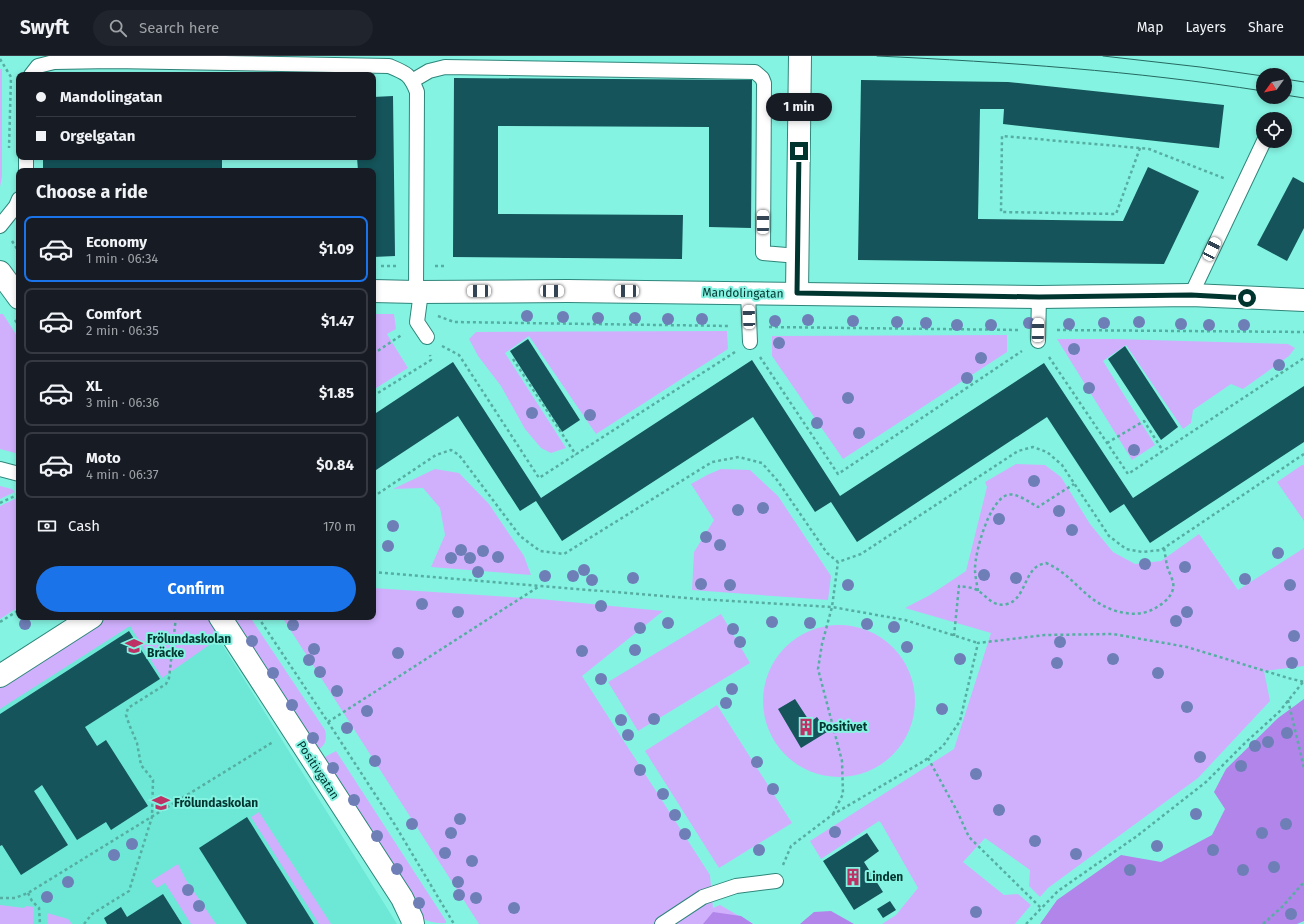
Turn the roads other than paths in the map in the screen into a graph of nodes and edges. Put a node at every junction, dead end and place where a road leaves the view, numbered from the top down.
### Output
1 (800, 56) edge
2 (33, 72) edge
3 (412, 81) junction
4 (1261, 148) edge
5 (16, 206) edge
6 (0, 226) edge
7 (798, 256) junction
8 (0, 272) edge
9 (376, 292) edge
10 (748, 293) junction
11 (797, 293) junction
12 (16, 294) edge
13 (1191, 295) junction
14 (1039, 297) junction
15 (1304, 300) edge
16 (418, 304) junction
17 (1038, 335) road end
18 (427, 337) road end
19 (750, 342) road end
20 (0, 469) edge
21 (16, 473) edge
22 (87, 620) edge
23 (222, 620) edge
24 (0, 676) edge
25 (776, 881) road end
26 (413, 924) edge
27 (662, 924) edge

1 - 7 street
2 - 3 lane
3 - 7 lane
3 - 16 lane
4 - 13 lane
5 - 6 lane
7 - 11 street
8 - 12 street
9 - 16 street, Mandolingatan
10 - 11 street, Mandolingatan
10 - 16 street, Mandolingatan
10 - 19 lane
11 - 14 street, Mandolingatan
13 - 14 street, Mandolingatan
13 - 15 street, Mandolingatan
14 - 17 lane
16 - 18 lane
20 - 21 lane
22 - 24 street
23 - 26 street, Positivgatan
25 - 27 lane

